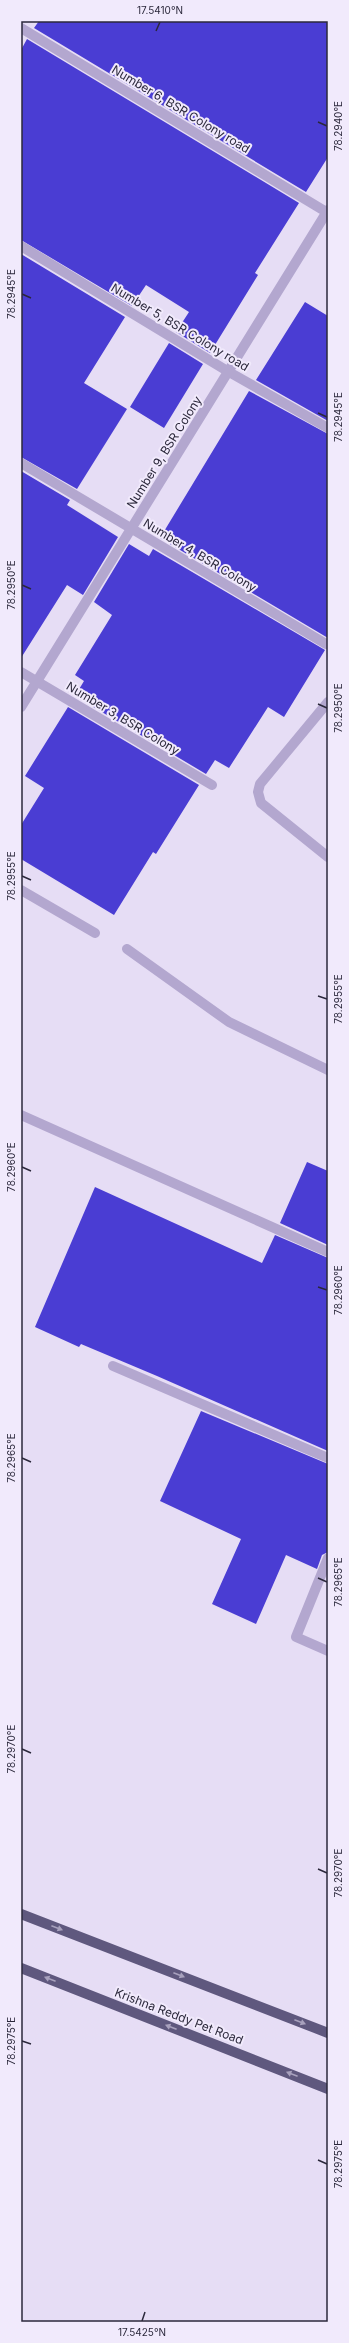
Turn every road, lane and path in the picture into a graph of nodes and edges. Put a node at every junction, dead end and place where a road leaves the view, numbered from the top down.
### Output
1 (21, 28) edge
2 (328, 211) edge
3 (21, 246) edge
4 (229, 372) junction
5 (328, 428) edge
6 (21, 463) edge
7 (132, 530) junction
8 (326, 644) dead end
9 (21, 672) edge
10 (37, 682) junction
11 (328, 702) edge
12 (21, 706) edge
13 (212, 785) dead end
14 (328, 857) edge
15 (21, 890) edge
16 (95, 933) dead end
17 (127, 949) dead end
18 (328, 1070) edge
19 (21, 1115) edge
20 (328, 1252) edge
21 (114, 1366) dead end
22 (328, 1458) edge
23 (328, 1558) edge
24 (328, 1651) edge
25 (21, 1914) edge
26 (21, 1968) edge
27 (328, 2033) edge
28 (328, 2089) edge

1 - 2 street, Number 6, BSR Colony road
2 - 4 street, Number 9, BSR Colony
3 - 4 street, Number 5, BSR Colony road
4 - 5 street, Number 5, BSR Colony road
4 - 7 street, Number 9, BSR Colony
6 - 7 street, Number 4, BSR Colony
7 - 8 street, Number 4, BSR Colony
7 - 10 street, Number 9, BSR Colony
9 - 10 street, Number 3, BSR Colony
10 - 12 street, Number 9, BSR Colony
10 - 13 street, Number 3, BSR Colony
11 - 14 street
15 - 16 street
17 - 18 street
19 - 20 street
21 - 22 street
23 - 24 street
25 -> 27 main road
28 -> 26 main road, Krishna Reddy Pet Road

